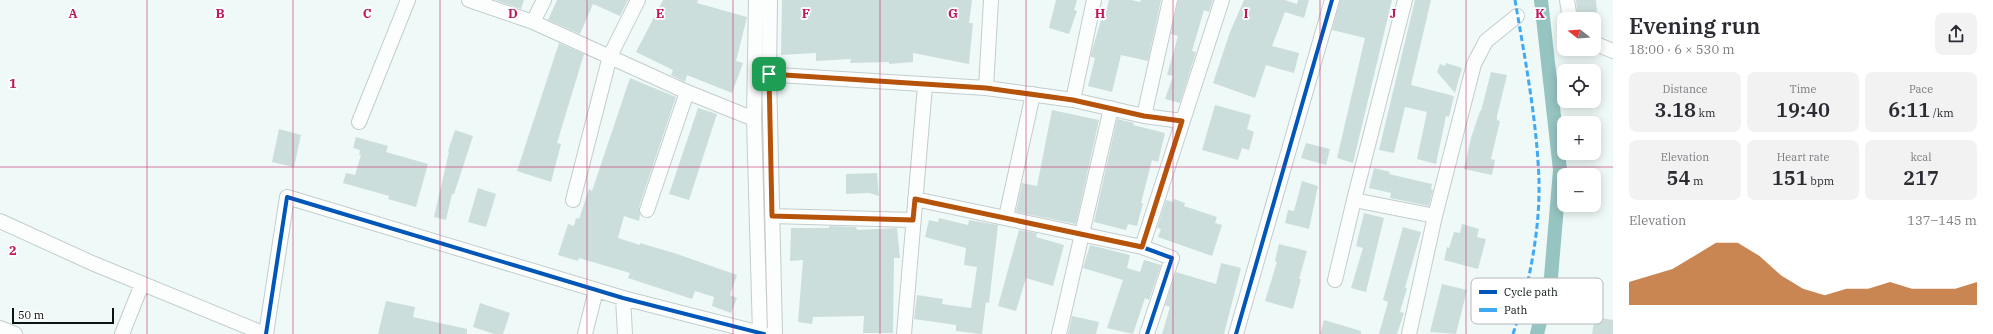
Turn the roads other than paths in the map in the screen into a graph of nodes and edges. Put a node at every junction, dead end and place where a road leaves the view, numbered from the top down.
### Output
1 (408, 0) edge
2 (469, 0) edge
3 (544, 0) edge
4 (638, 0) edge
5 (756, 0) edge
6 (770, 0) edge
7 (991, 0) edge
8 (1094, 0) edge
9 (1170, 0) edge
10 (1222, 0) edge
11 (1332, 0) edge
12 (1405, 0) edge
13 (1567, 0) edge
14 (1569, 12) edge
15 (1517, 16) dead end
16 (533, 22) junction
17 (1601, 46) edge
18 (1613, 52) edge
19 (610, 56) junction
20 (762, 74) junction
21 (925, 86) junction
22 (986, 88) junction
23 (687, 92) junction
24 (1033, 94) junction
25 (1073, 100) junction
26 (1111, 108) junction
27 (1144, 116) junction
28 (754, 119) junction
29 (1182, 121) junction
30 (360, 122) dead end
31 (915, 199) junction
32 (573, 200) dead end
33 (1354, 200) junction
34 (647, 210) dead end
35 (772, 216) junction
36 (1435, 216) junction
37 (1006, 218) junction
38 (913, 220) junction
39 (0, 221) edge
40 (1083, 233) junction
41 (1142, 247) junction
42 (1336, 280) dead end
43 (142, 284) junction
44 (596, 290) junction
45 (623, 298) junction
46 (0, 328) edge
47 (15, 334) edge
48 (122, 334) edge
49 (266, 334) edge
50 (585, 334) edge
51 (625, 334) edge
52 (761, 334) edge
53 (775, 334) edge
54 (904, 334) edge
55 (1059, 334) edge
56 (1147, 334) edge
57 (1236, 334) edge
58 (1409, 334) edge

1 - 30 street
2 - 16 street
3 - 16 street
4 - 19 street
5 - 20 street
6 - 20 street
7 - 22 street
8 - 25 street
9 - 27 street
10 - 29 street
11 - 57 street
12 - 33 street
13 - 14 street
15 - 36 street
16 - 19 street
17 - 18 street
19 - 23 street
19 - 32 street
20 - 21 street
20 - 28 street
20 - 35 street
21 - 22 street
21 - 31 street
22 - 24 street
23 - 28 street
23 - 34 street
24 - 25 street
24 - 37 street
25 - 26 street
26 - 27 street
26 - 40 street
27 - 29 street
28 - 52 street
29 - 41 street
31 - 37 street
31 - 38 street
33 - 36 street
33 - 42 street
35 - 38 street
35 - 53 street
36 - 58 street
37 - 40 street
38 - 54 street
39 - 43 street
40 - 41 street
40 - 55 street
41 - 56 street
43 - 48 street
43 - 49 street
44 - 45 street
44 - 49 street
44 - 50 street
45 - 51 street
45 - 52 street
46 - 47 street

